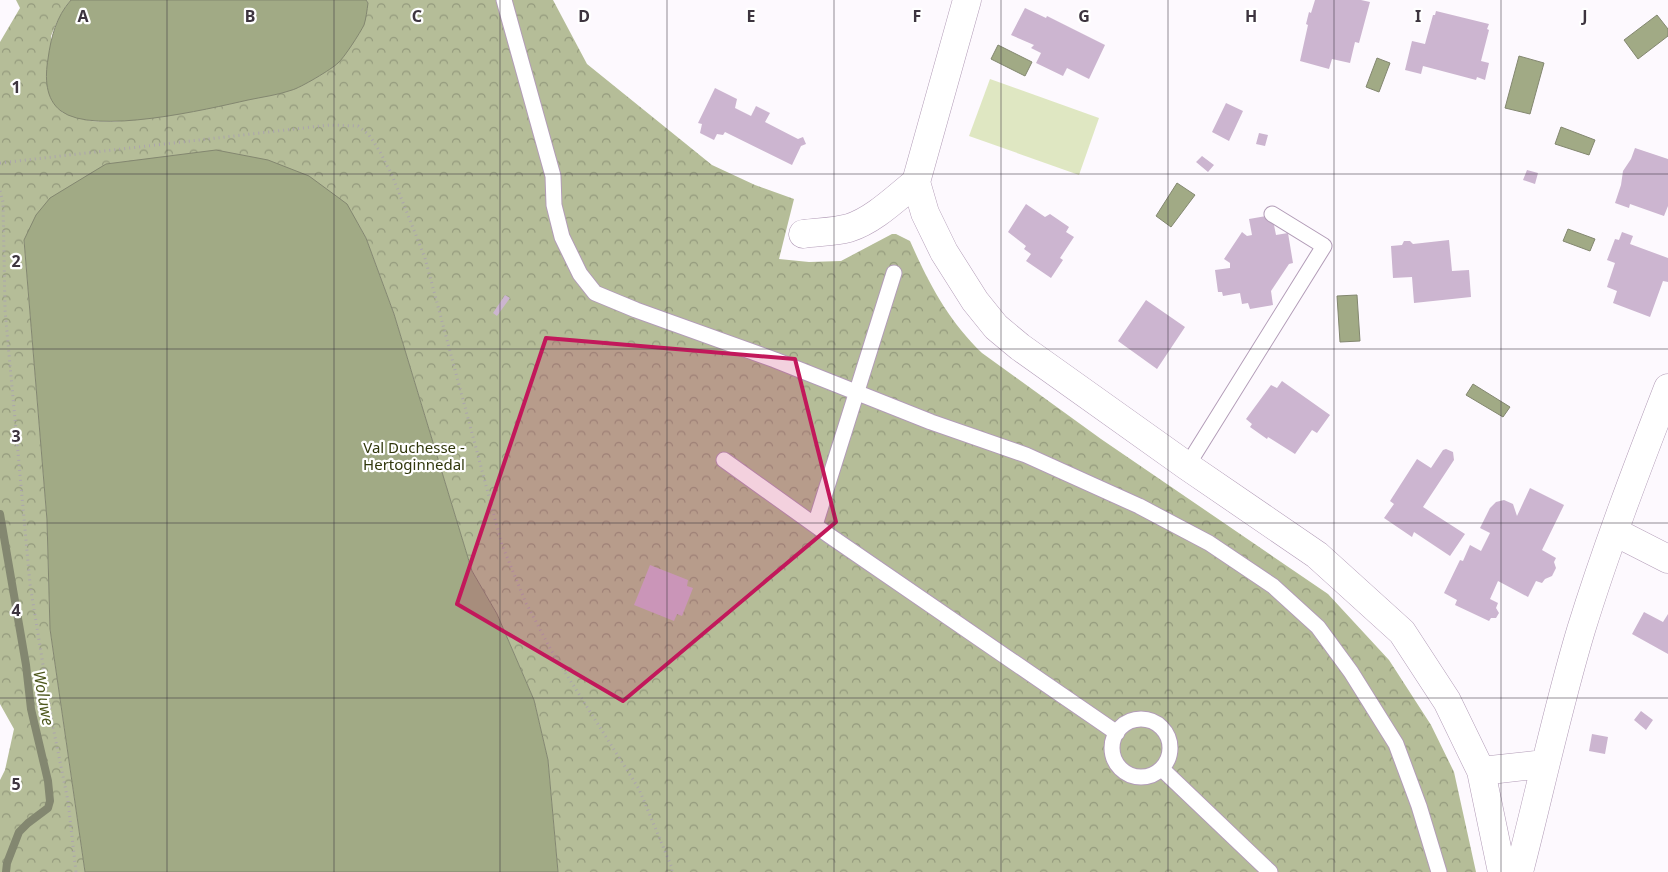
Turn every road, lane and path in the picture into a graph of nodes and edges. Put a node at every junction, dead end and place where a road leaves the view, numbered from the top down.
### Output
1 (504, 0) edge
2 (966, 0) edge
3 (0, 163) edge
4 (916, 182) junction
5 (0, 191) edge
6 (1272, 214) dead end
7 (803, 234) dead end
8 (894, 272) dead end
9 (1668, 388) edge
10 (857, 392) junction
11 (724, 460) dead end
12 (1187, 466) junction
13 (815, 525) junction
14 (1615, 532) junction
15 (1668, 559) edge
16 (1117, 733) junction
17 (1544, 764) junction
18 (1162, 769) junction
19 (1481, 771) junction
20 (76, 872) edge
21 (672, 872) edge
22 (1270, 872) edge
23 (1439, 872) edge
24 (1502, 872) edge
25 (1519, 872) edge

1 - 10 lane
2 - 4 street
3 - 21 path
4 - 7 street
4 - 12 street
5 - 20 path
6 - 12 lane
8 - 10 lane
9 - 14 street
10 - 13 lane
10 - 23 lane
11 - 13 lane
12 - 19 street
13 - 16 lane
14 - 15 street
14 - 17 street
16 - 18 lane
16 - 18 lane
17 - 19 street
17 - 25 street
18 - 22 lane
19 - 24 street

